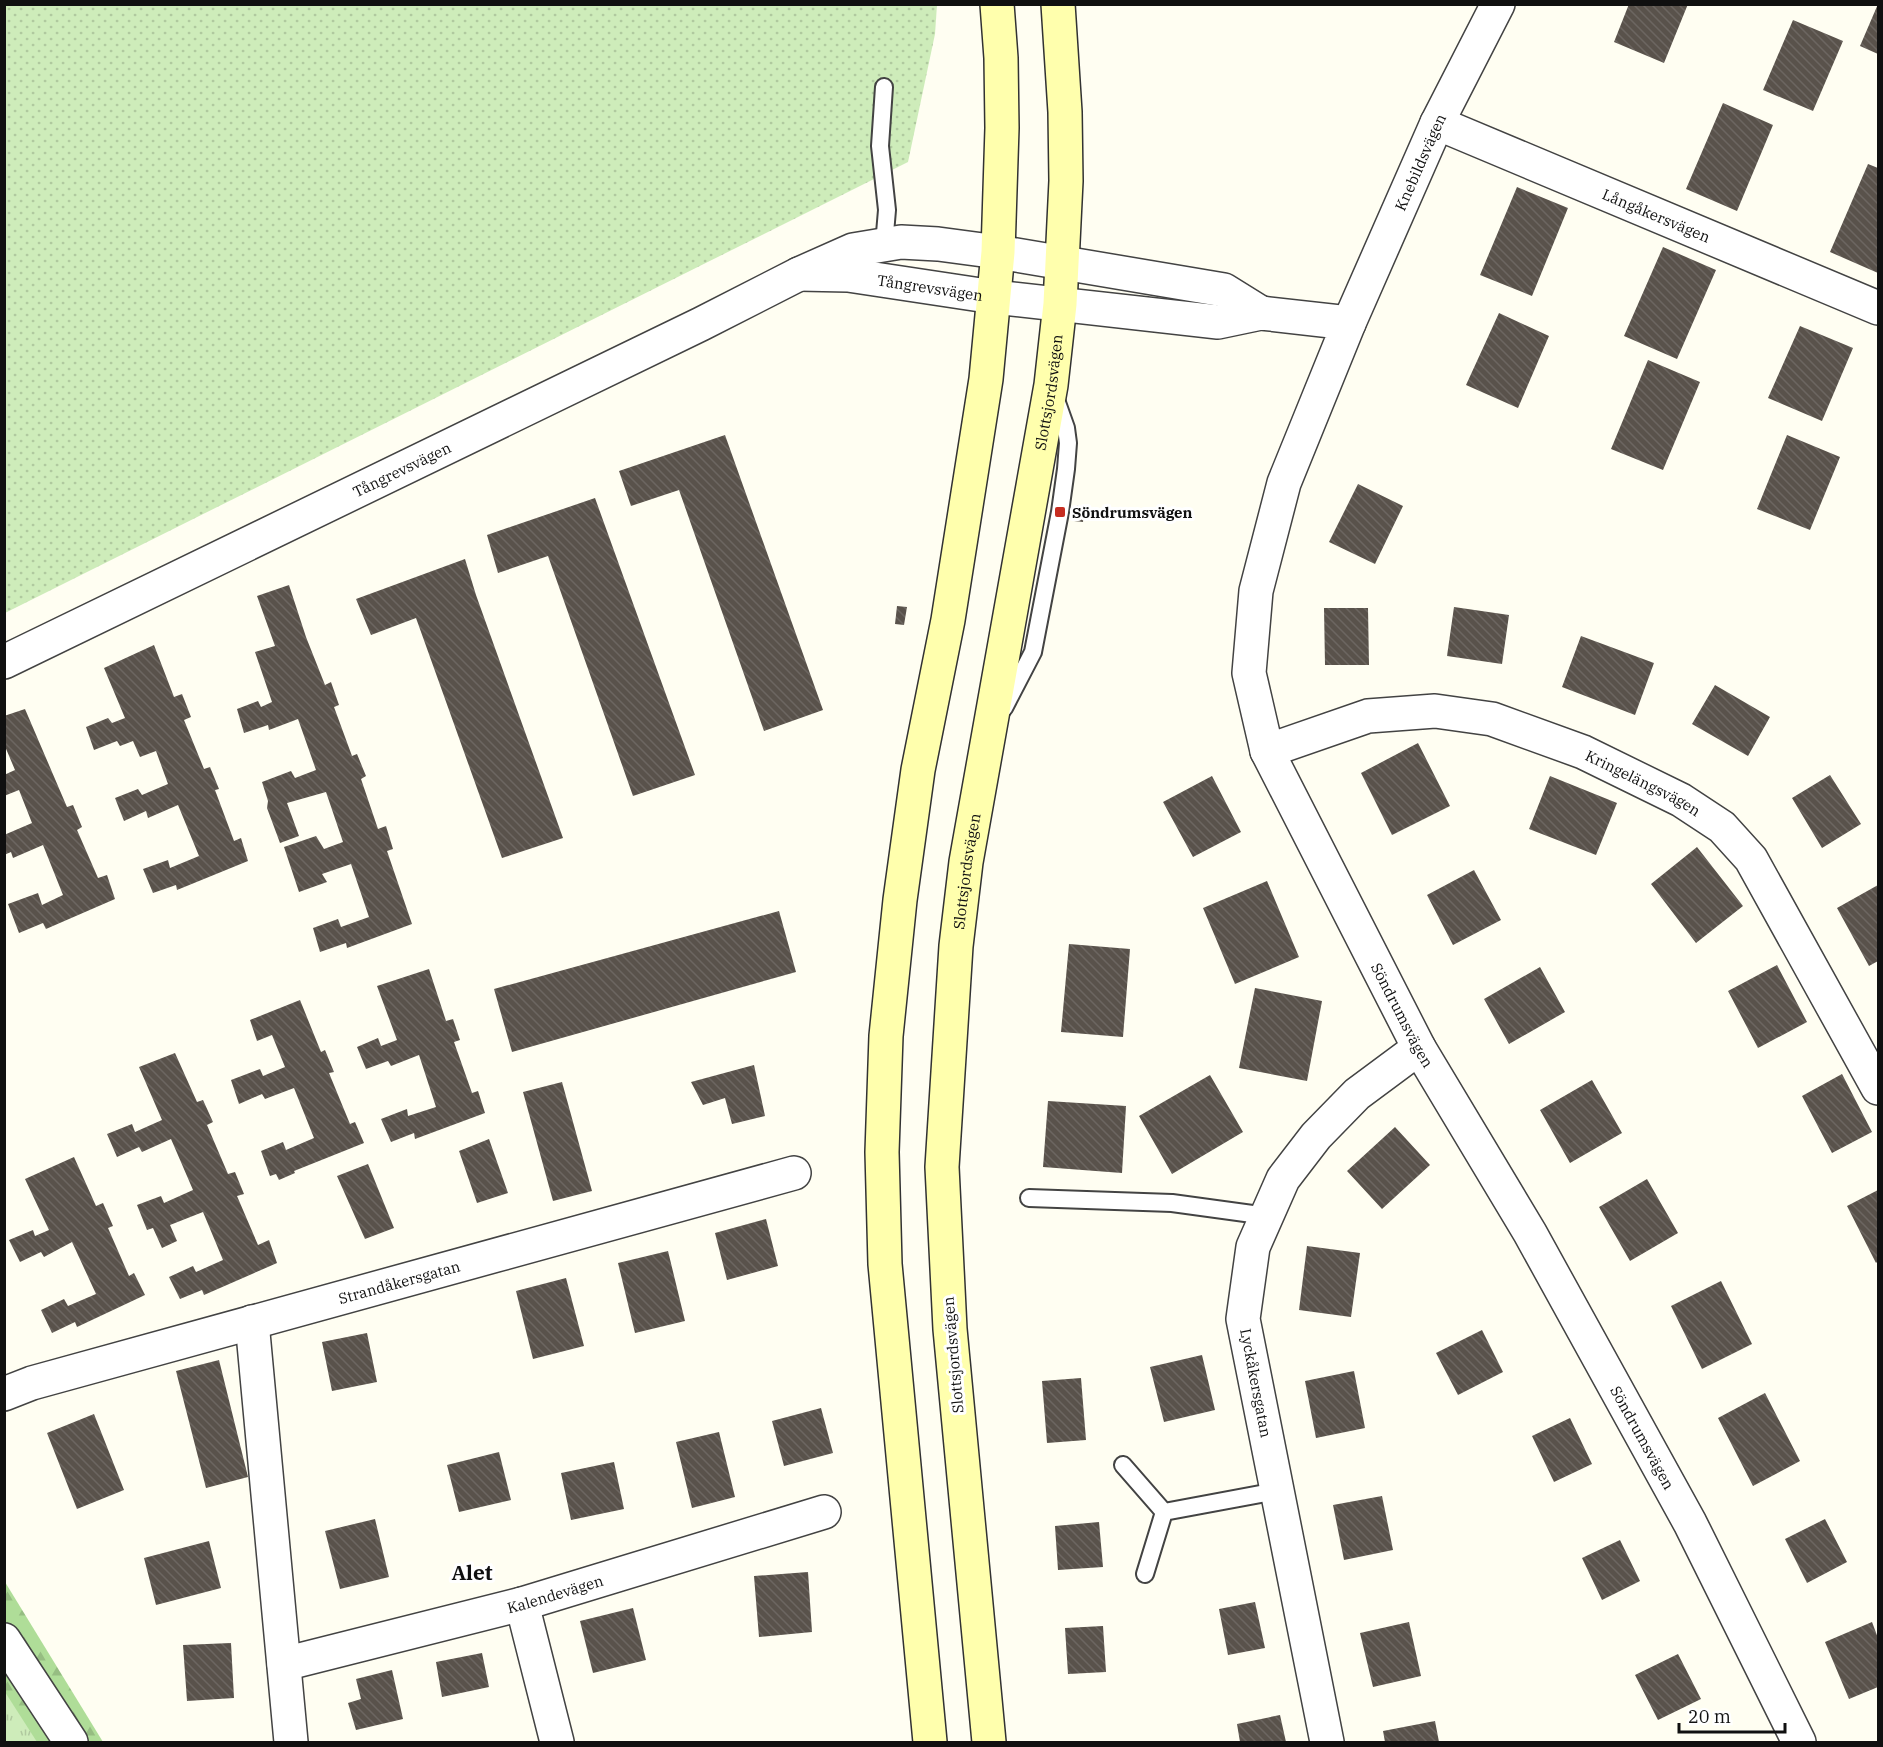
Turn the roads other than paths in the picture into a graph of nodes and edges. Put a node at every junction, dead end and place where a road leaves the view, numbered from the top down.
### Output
1 (998, 4) edge
2 (1058, 4) edge
3 (1498, 4) edge
4 (884, 87) dead end
5 (1437, 123) junction
6 (884, 245) junction
7 (998, 252) junction
8 (1063, 262) junction
9 (800, 274) junction
10 (994, 297) junction
11 (1060, 304) junction
12 (1878, 308) edge
13 (1261, 313) junction
14 (1349, 323) junction
15 (4, 662) edge
16 (1267, 751) junction
17 (1419, 1048) junction
18 (1878, 1088) edge
19 (794, 1173) dead end
20 (1029, 1198) dead end
21 (1267, 1216) junction
22 (252, 1322) junction
23 (4, 1394) edge
24 (1123, 1465) dead end
25 (1277, 1491) junction
26 (824, 1512) dead end
27 (1164, 1512) junction
28 (1145, 1574) dead end
29 (522, 1604) junction
30 (4, 1640) edge
31 (284, 1664) junction
32 (70, 1743) edge
33 (291, 1743) edge
34 (557, 1743) edge
35 (930, 1743) edge
36 (989, 1743) edge
37 (1327, 1743) edge
38 (1799, 1743) edge

1 - 7 main road
2 - 8 main road, Slottsjordsvägen
3 - 5 street, Knebildsvägen
4 - 6 lane
5 - 12 street, Långåkersvägen
5 - 14 street, Knebildsvägen
6 - 7 street, Tångrevsvägen
6 - 9 street, Tångrevsvägen
7 - 8 street
7 - 10 main road
8 - 11 main road, Slottsjordsvägen
8 - 13 street
9 - 10 street, Tångrevsvägen
9 - 15 street, Tångrevsvägen
10 - 11 street, Tångrevsvägen
10 - 35 main road
11 - 13 street
11 - 36 main road, Slottsjordsvägen
13 - 14 street
14 - 16 street, Söndrumsvägen
16 - 17 street, Söndrumsvägen
16 - 18 street, Kringelängsvägen
17 - 21 street, Lyckåkersgatan
17 - 38 street, Söndrumsvägen
19 - 22 street, Strandåkersgatan
20 - 21 lane
21 - 25 street, Lyckåkersgatan
22 - 23 street, Strandåkersgatan
22 - 31 street
24 - 27 lane
25 - 27 lane
25 - 37 street, Lyckåkersgatan
26 - 29 street, Kalendevägen
27 - 28 lane
29 - 31 street, Kalendevägen
29 - 34 street
30 - 32 street
31 - 33 street

